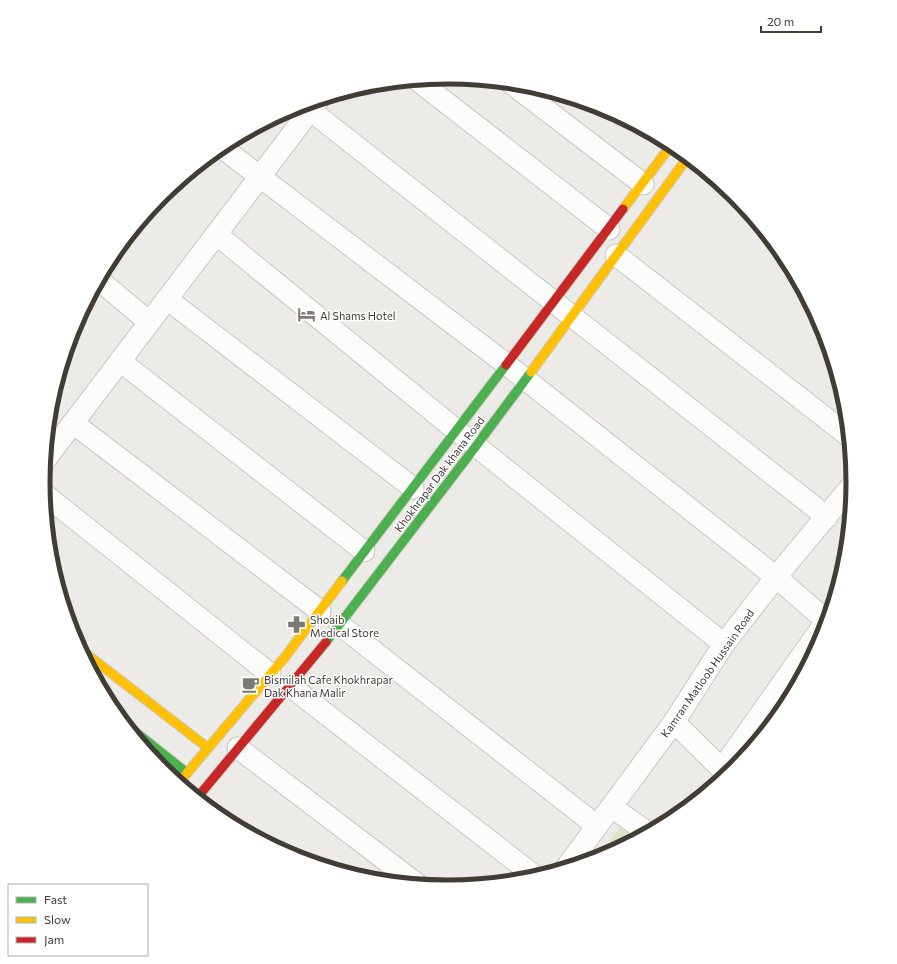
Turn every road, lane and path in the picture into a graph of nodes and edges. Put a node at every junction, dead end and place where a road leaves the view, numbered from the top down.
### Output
1 (422, 84) edge
2 (520, 90) edge
3 (316, 107) edge
4 (312, 108) edge
5 (668, 150) edge
6 (227, 151) edge
7 (684, 161) edge
8 (260, 176) junction
9 (643, 184) junction
10 (609, 229) junction
11 (216, 234) junction
12 (616, 254) junction
13 (103, 283) edge
14 (167, 298) junction
15 (553, 302) junction
16 (571, 316) junction
17 (149, 322) junction
18 (120, 361) junction
19 (506, 364) junction
20 (525, 379) junction
21 (73, 423) junction
22 (456, 430) junction
23 (844, 432) edge
24 (476, 446) junction
25 (51, 452) edge
26 (413, 488) junction
27 (847, 492) edge
28 (51, 499) edge
29 (827, 517) junction
30 (364, 552) junction
31 (776, 577) junction
32 (320, 611) junction
33 (823, 619) edge
34 (340, 625) junction
35 (816, 636) edge
36 (724, 644) junction
37 (91, 657) edge
38 (270, 674) junction
39 (290, 686) junction
40 (674, 722) junction
41 (143, 738) edge
42 (208, 748) junction
43 (238, 748) junction
44 (731, 763) edge
45 (723, 770) edge
46 (187, 773) junction
47 (183, 779) edge
48 (201, 794) edge
49 (612, 807) junction
50 (597, 826) junction
51 (643, 830) edge
52 (571, 861) edge
53 (530, 872) edge
54 (411, 879) edge

1 - 10 street
2 - 9 street
3 - 15 street
4 - 8 street
5 - 9 street, Khokhrapar Dak khana Road
6 - 8 street
7 - 12 street, Khokhrapar Dak khana Road
8 - 11 street
8 - 19 street
9 - 10 street, Khokhrapar Dak khana Road
10 - 15 street, Khokhrapar Dak khana Road
11 - 14 street
11 - 22 street
12 - 16 street, Khokhrapar Dak khana Road
12 - 23 street
13 - 17 street
14 - 17 street
14 - 26 street
15 - 16 street
15 - 19 street, Khokhrapar Dak khana Road
16 - 20 street, Khokhrapar Dak khana Road
16 - 29 street
17 - 18 street
18 - 21 street
18 - 30 street
19 - 20 street
19 - 22 street, Khokhrapar Dak khana Road
20 - 24 street, Khokhrapar Dak khana Road
20 - 31 street
21 - 25 street
21 - 32 street
22 - 24 street
22 - 26 street, Khokhrapar Dak khana Road
24 - 34 street, Khokhrapar Dak khana Road
24 - 36 street
26 - 30 street, Khokhrapar Dak khana Road
27 - 29 street, Kamran Matloob Hussain Road
28 - 38 street
29 - 31 street, Kamran Matloob Hussain Road
30 - 32 street, Khokhrapar Dak khana Road
31 - 33 street
31 - 36 street, Kamran Matloob Hussain Road
32 - 38 street, Khokhrapar Dak khana Road
34 - 39 street, Khokhrapar Dak khana Road
34 - 50 street
35 - 44 street
36 - 40 street, Kamran Matloob Hussain Road
37 - 42 street
38 - 42 street, Khokhrapar Dak khana Road
39 - 43 street, Khokhrapar Dak khana Road
39 - 53 street
40 - 45 street
40 - 49 street, Kamran Matloob Hussain Road
41 - 46 street
42 - 46 street, Khokhrapar Dak khana Road
43 - 48 street, Khokhrapar Dak khana Road
43 - 54 street
46 - 47 street, Khokhrapar Dak khana Road
49 - 50 street, Kamran Matloob Hussain Road
49 - 51 street
50 - 52 street, Kamran Matloob Hussain Road

